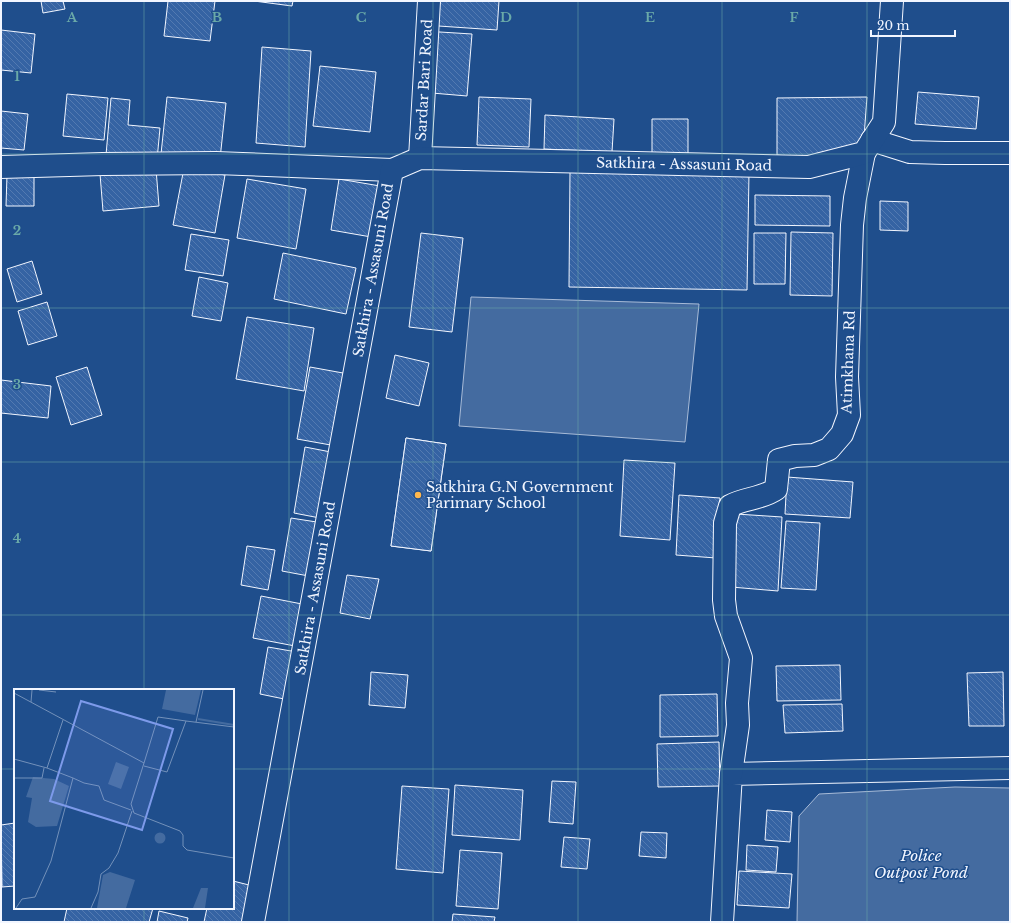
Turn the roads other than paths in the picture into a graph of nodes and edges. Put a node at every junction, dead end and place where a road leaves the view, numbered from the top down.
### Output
1 (429, 1) edge
2 (892, 1) edge
3 (868, 147) junction
4 (1010, 152) edge
5 (420, 158) junction
6 (1, 168) edge
7 (392, 170) junction
8 (1010, 768) edge
9 (731, 774) junction
10 (253, 922) edge
11 (722, 922) edge

1 - 5 main road, Sardar Bari Road
2 - 3 main road
3 - 4 main road
3 - 5 main road, Satkhira - Assasuni Road
3 - 9 main road, Atimkhana Rd
5 - 7 main road, Satkhira - Assasuni Road
6 - 7 main road
7 - 10 main road, Satkhira - Assasuni Road
8 - 9 main road
9 - 11 main road

